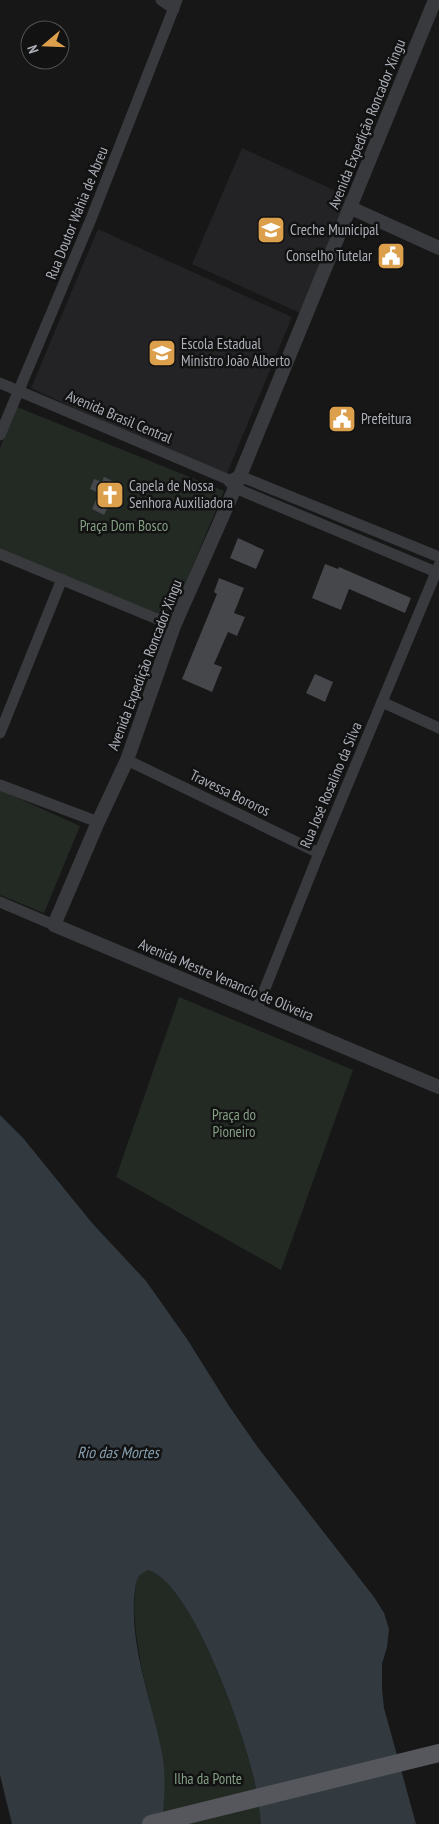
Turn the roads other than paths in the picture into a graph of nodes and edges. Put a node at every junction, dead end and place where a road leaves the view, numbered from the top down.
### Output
1 (160, 0) edge
2 (434, 0) edge
3 (176, 4) edge
4 (351, 208) junction
5 (439, 248) edge
6 (0, 383) edge
7 (19, 392) junction
8 (0, 435) edge
9 (234, 481) junction
10 (0, 554) edge
11 (439, 557) edge
12 (438, 569) edge
13 (62, 579) junction
14 (174, 626) junction
15 (382, 702) junction
16 (439, 728) edge
17 (0, 733) edge
18 (127, 760) junction
19 (0, 785) edge
20 (98, 822) junction
21 (319, 853) junction
22 (0, 902) edge
23 (54, 925) junction
24 (256, 1011) junction
25 (439, 1087) edge
26 (439, 1753) edge
27 (151, 1824) edge

1 - 3 street
2 - 4 street, Avenida Expedição Roncador Xingu
3 - 7 street, Rua Doutor Wahia de Abreu
4 - 5 street
4 - 9 street, Avenida Expedição Roncador Xingu
6 - 7 street, Avenida Brasil Central
7 - 8 street, Rua Doutor Wahia de Abreu
7 - 9 street, Avenida Brasil Central
9 - 11 street, Avenida Brasil Central
9 - 12 street, Avenida Brasil Central
9 - 14 street, Avenida Expedição Roncador Xingu
10 - 13 street
12 - 15 street, Rua José Rosalino da Silva
13 - 14 street
13 - 17 street
14 - 18 street, Avenida Expedição Roncador Xingu
15 - 16 street
15 - 21 street, Rua José Rosalino da Silva
18 - 20 street, Avenida Expedição Roncador Xingu
18 - 21 street, Travessa Bororos
19 - 20 street
20 - 23 street, Avenida Expedição Roncador Xingu
21 - 24 street, Rua José Rosalino da Silva
22 - 23 street, Avenida Mestre Venancio de Oliveira
23 - 24 street, Avenida Mestre Venancio de Oliveira
24 - 25 street, Avenida Mestre Venancio de Oliveira
26 - 27 main road

